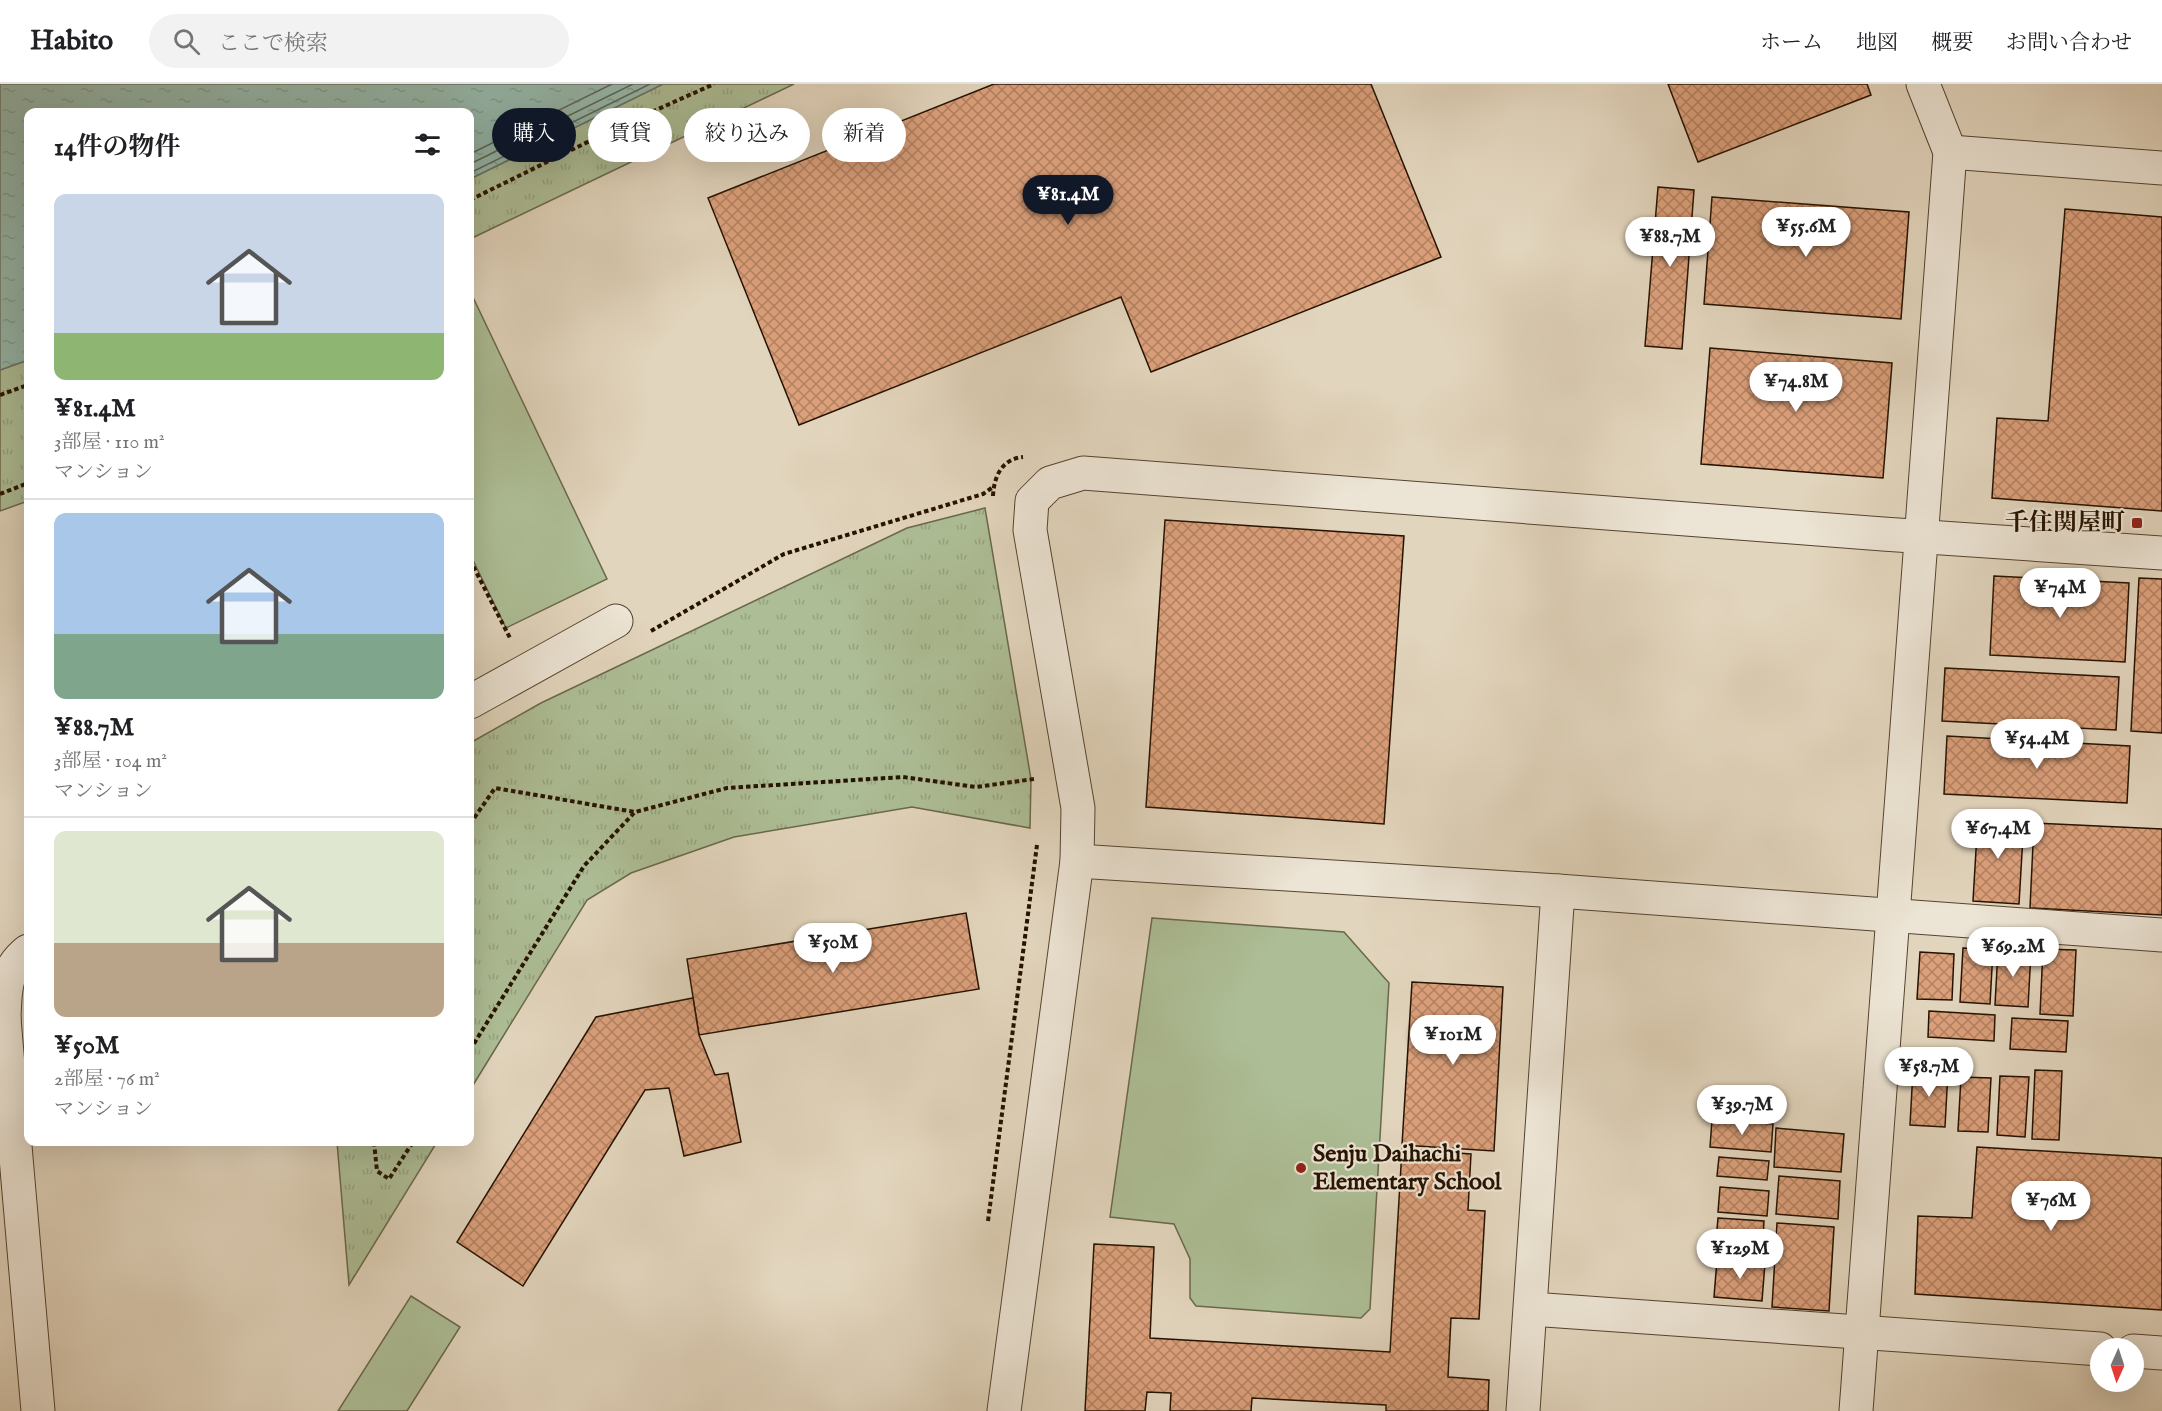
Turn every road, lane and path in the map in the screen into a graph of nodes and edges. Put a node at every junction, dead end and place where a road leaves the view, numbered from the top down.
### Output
1 (714, 84) edge
2 (1923, 84) edge
3 (1950, 152) junction
4 (2162, 168) edge
5 (474, 198) edge
6 (24, 386) edge
7 (0, 394) edge
8 (1034, 456) dead end
9 (24, 485) edge
10 (994, 487) junction
11 (0, 494) edge
12 (993, 504) dead end
13 (1921, 536) junction
14 (2162, 553) edge
15 (474, 568) edge
16 (629, 629) joint
17 (510, 639) dead end
18 (474, 700) edge
19 (1038, 779) dead end
20 (635, 812) junction
21 (474, 818) edge
22 (1039, 835) dead end
23 (1077, 861) junction
24 (1558, 891) junction
25 (1894, 916) junction
26 (2162, 935) edge
27 (24, 955) edge
28 (2, 1012) edge
29 (474, 1044) edge
30 (374, 1146) edge
31 (410, 1146) edge
32 (987, 1232) dead end
33 (1531, 1309) junction
34 (1862, 1332) junction
35 (2090, 1348) edge
36 (2144, 1352) edge
37 (2162, 1353) edge
38 (38, 1411) edge
39 (1004, 1411) edge
40 (1523, 1411) edge
41 (1856, 1411) edge

1 - 5 path
2 - 3 street
3 - 4 street
3 - 13 street
6 - 7 path
8 - 10 path
9 - 11 path
10 - 12 path
10 - 16 path
13 - 14 street
13 - 23 street
13 - 25 street
15 - 17 path
16 - 18 street
19 - 20 path
20 - 21 path
20 - 29 path
22 - 32 path
23 - 24 street
23 - 39 street
24 - 25 street
24 - 33 street
25 - 26 street
25 - 34 street
27 - 28 street
28 - 38 street
30 - 31 path
33 - 34 street
33 - 40 street
34 - 35 street
34 - 41 street
36 - 37 street

